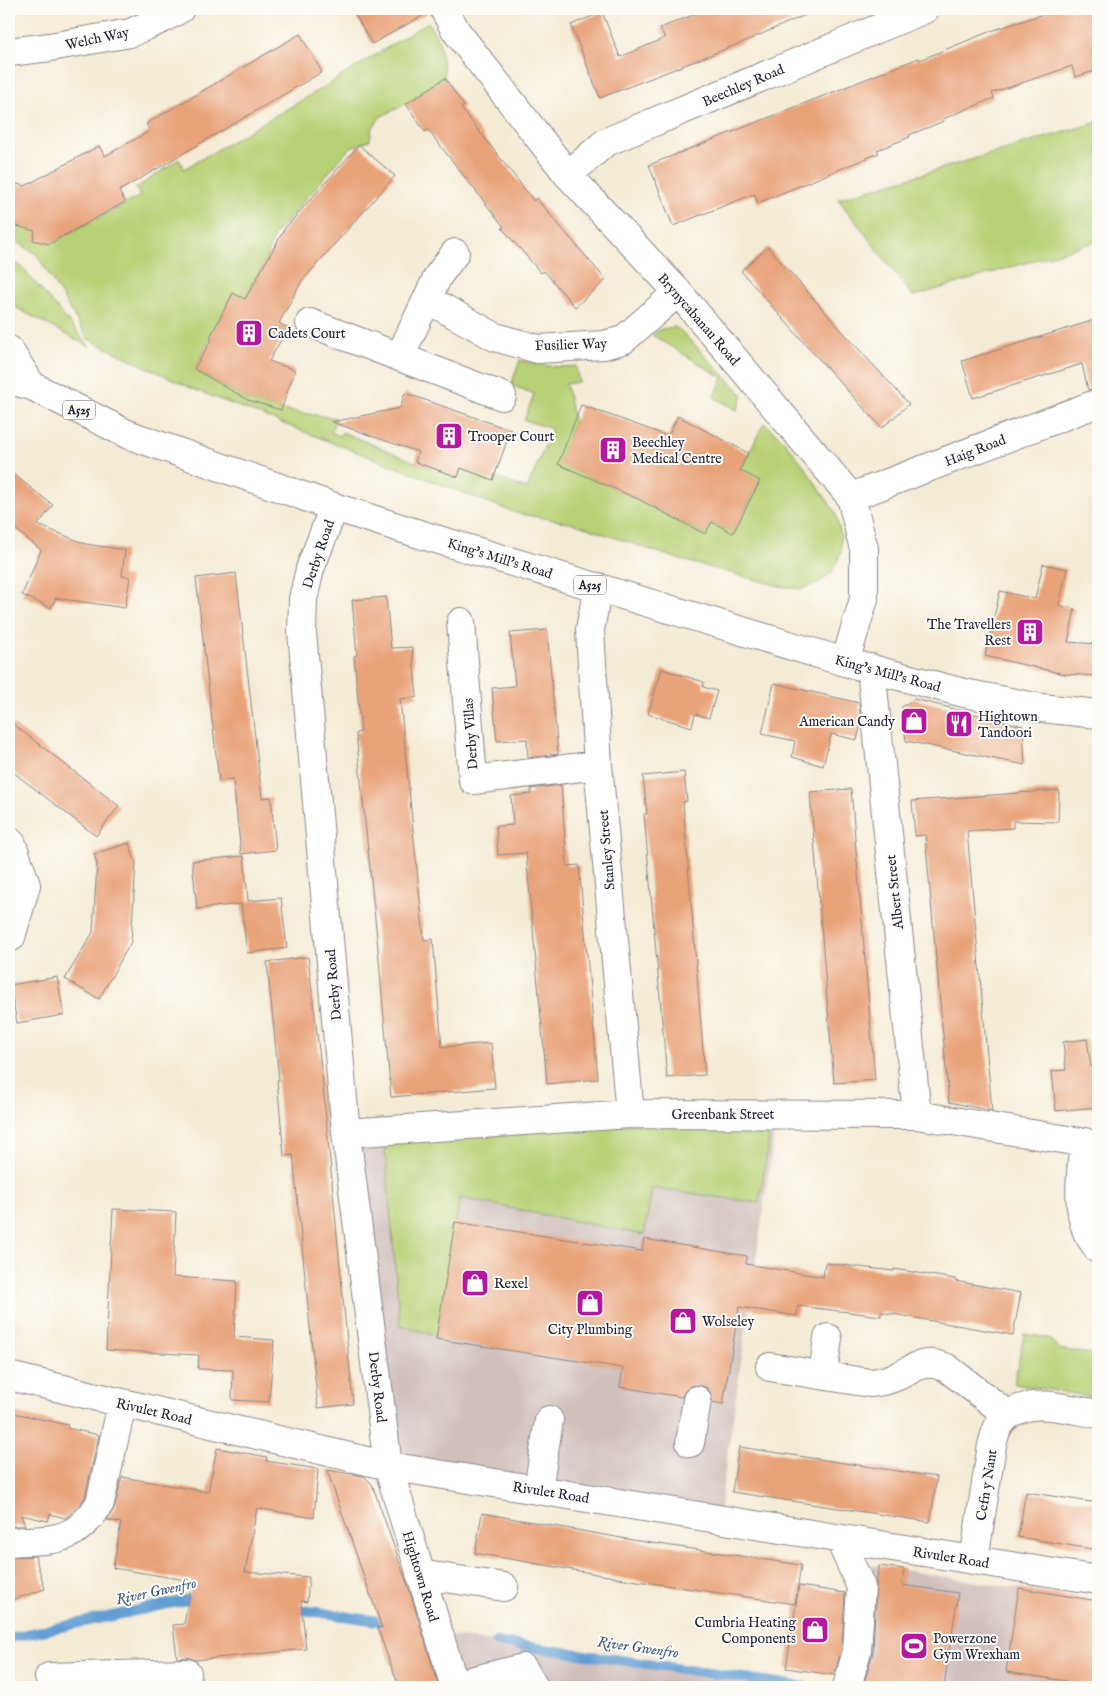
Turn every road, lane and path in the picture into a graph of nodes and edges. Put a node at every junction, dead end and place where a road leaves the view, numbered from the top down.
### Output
1 (180, 9) edge
2 (444, 9) edge
3 (925, 9) edge
4 (9, 52) edge
5 (568, 175) junction
6 (455, 253) dead end
7 (678, 292) junction
8 (427, 299) junction
9 (310, 323) dead end
10 (9, 350) edge
11 (400, 356) junction
12 (20, 383) edge
13 (502, 396) dead end
14 (1098, 403) edge
15 (852, 497) junction
16 (334, 507) junction
17 (598, 587) junction
18 (461, 622) dead end
19 (858, 665) junction
20 (1098, 714) edge
21 (598, 765) junction
22 (9, 841) edge
23 (9, 938) edge
24 (630, 1114) junction
25 (916, 1115) junction
26 (346, 1133) junction
27 (1091, 1143) edge
28 (1098, 1249) edge
29 (828, 1338) dead end
30 (770, 1367) dead end
31 (824, 1375) junction
32 (9, 1376) edge
33 (697, 1400) dead end
34 (122, 1404) junction
35 (1098, 1414) edge
36 (1008, 1415) junction
37 (549, 1420) dead end
38 (690, 1443) dead end
39 (388, 1466) junction
40 (538, 1490) junction
41 (840, 1540) junction
42 (9, 1542) edge
43 (974, 1560) junction
44 (420, 1574) junction
45 (1098, 1580) edge
46 (504, 1587) dead end
47 (49, 1677) dead end
48 (455, 1686) edge
49 (185, 1687) edge
50 (534, 1687) edge
51 (847, 1687) edge

1 - 4 street, Welch Way
2 - 5 street, Brynycabanau Road
3 - 5 street, Beechley Road
5 - 7 street, Brynycabanau Road
6 - 8 street
7 - 8 street, Fusilier Way
7 - 15 street, Brynycabanau Road
8 - 11 street
9 - 11 street
10 - 12 street, King's Mill's Road / A525
11 - 13 street
12 - 16 street, King's Mill's Road / A525
14 - 15 street, Haig Road
15 - 19 street, Brynycabanau Road
16 - 17 street, King's Mill's Road / A525
16 - 26 street, Derby Road
17 - 19 street, King's Mill's Road / A525
17 - 21 street, Stanley Street
18 - 21 street, Derby Villas
19 - 20 street, King's Mill's Road / A525
19 - 25 street, Albert Street
21 - 24 street, Stanley Street
22 - 23 street
24 - 25 street, Greenbank Street
24 - 26 street, Greenbank Street
25 - 27 street, Greenbank Street
26 - 39 street, Derby Road
27 - 28 street
29 - 31 street
30 - 31 street
31 - 36 street
32 - 34 street, Rivulet Road
33 - 38 street
34 - 39 street, Rivulet Road
34 - 42 street
35 - 36 street
36 - 43 street, Cefn y Nant
37 - 40 street
39 - 40 street, Rivulet Road
39 - 44 street, Hightown Road
40 - 41 street, Rivulet Road
41 - 43 street, Rivulet Road
41 - 51 street
43 - 45 street, Rivulet Road
44 - 46 street
44 - 48 street, Hightown Road
47 - 49 street
48 - 50 street

